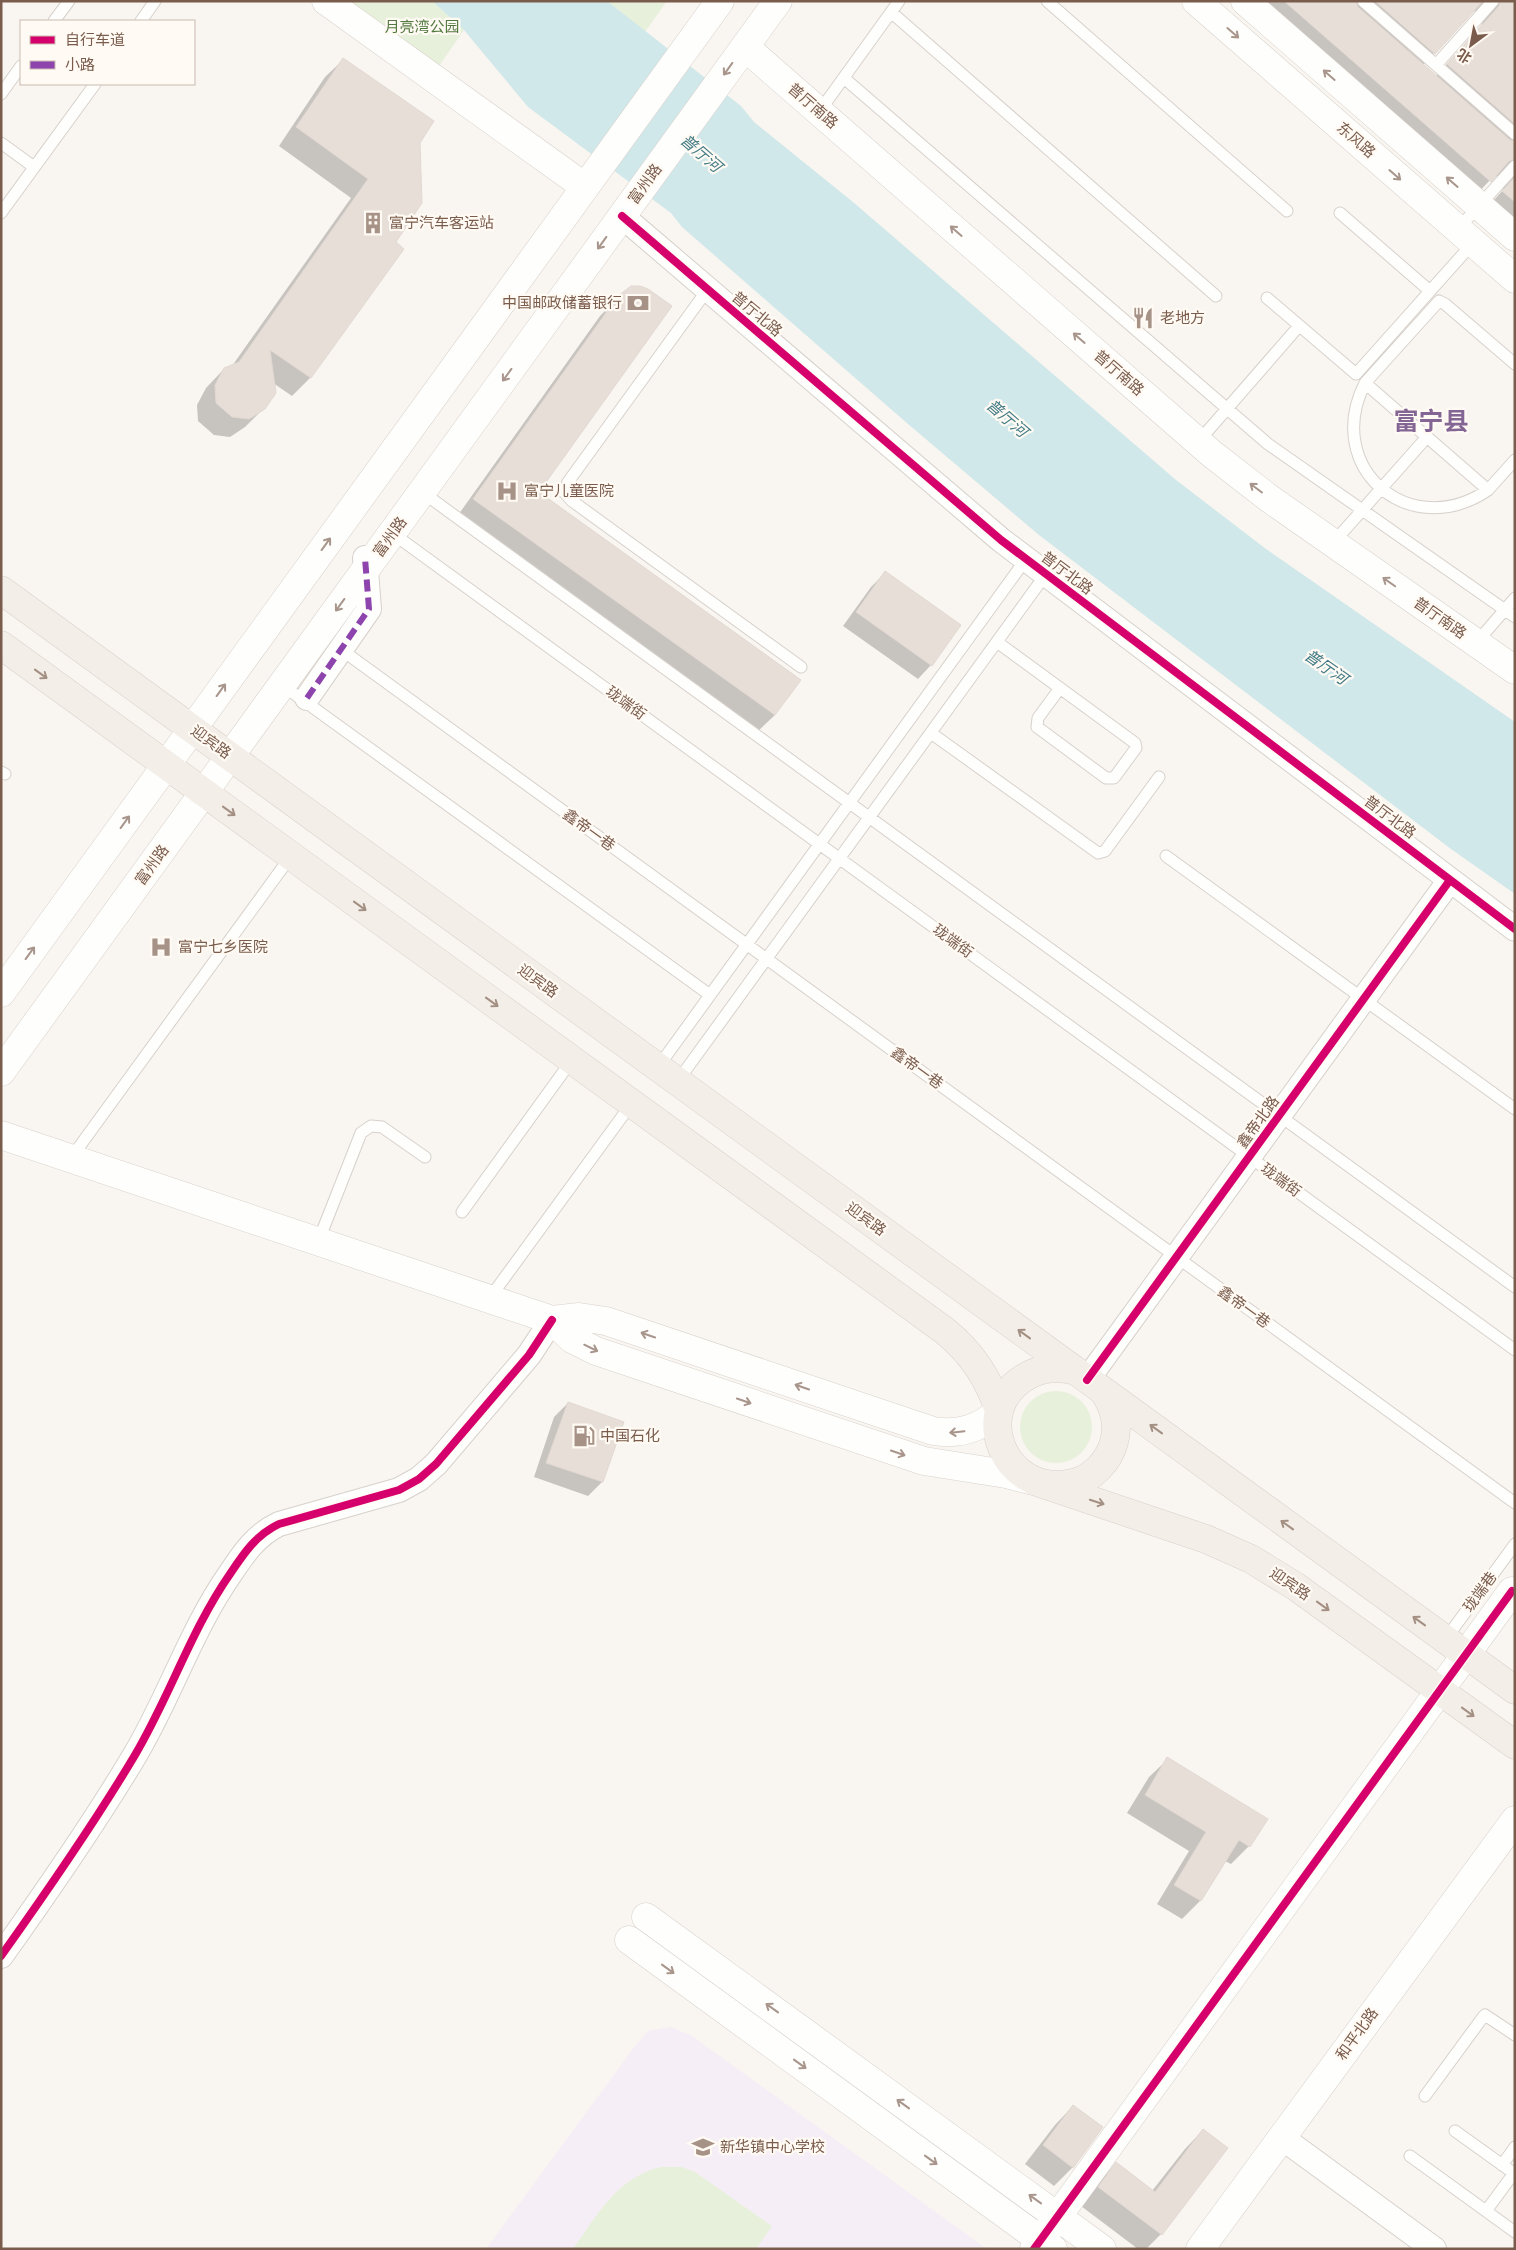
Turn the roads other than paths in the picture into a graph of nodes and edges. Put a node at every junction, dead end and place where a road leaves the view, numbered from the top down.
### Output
1 (69, 1) edge
2 (155, 1) edge
3 (326, 1) edge
4 (720, 1) edge
5 (778, 1) edge
6 (899, 1) edge
7 (1047, 1) edge
8 (1196, 1) edge
9 (1245, 1) edge
10 (1363, 1) edge
11 (1493, 1) edge
12 (891, 12) junction
13 (55, 20) edge
14 (141, 20) edge
15 (745, 47) junction
16 (1436, 65) junction
17 (20, 67) edge
18 (844, 78) junction
19 (94, 85) edge
20 (1, 94) edge
21 (819, 112) junction
22 (1515, 134) edge
23 (1, 143) edge
24 (1515, 166) edge
25 (34, 167) junction
26 (585, 187) junction
27 (1479, 206) junction
28 (1287, 211) dead end
29 (1, 213) edge
30 (1340, 213) dead end
31 (622, 216) junction
32 (1465, 236) junction
33 (1515, 237) edge
34 (1515, 279) edge
35 (708, 289) junction
36 (1430, 291) junction
37 (1216, 296) dead end
38 (1266, 298) dead end
39 (1299, 326) junction
40 (1515, 364) edge
41 (1365, 383) junction
42 (1226, 410) junction
43 (1427, 437) junction
44 (1198, 442) junction
45 (1515, 460) edge
46 (1382, 488) junction
47 (1488, 490) junction
48 (422, 492) junction
49 (1362, 511) junction
50 (392, 533) junction
51 (1333, 543) junction
52 (365, 558) dead end
53 (1026, 559) junction
54 (1046, 574) junction
55 (1, 590) edge
56 (1515, 598) edge
57 (1504, 610) junction
58 (1515, 617) edge
59 (319, 634) junction
60 (997, 642) junction
61 (1476, 643) junction
62 (1, 645) edge
63 (801, 667) dead end
64 (1515, 670) edge
65 (282, 685) junction
66 (1060, 688) junction
67 (307, 698) dead end
68 (192, 729) junction
69 (931, 732) junction
70 (230, 756) junction
71 (166, 765) junction
72 (1159, 777) dead end
73 (204, 792) junction
74 (850, 803) junction
75 (870, 817) junction
76 (820, 844) junction
77 (290, 856) junction
78 (1166, 856) dead end
79 (840, 859) junction
80 (1450, 880) junction
81 (1515, 929) edge
82 (746, 945) junction
83 (766, 959) junction
84 (1, 993) edge
85 (710, 995) junction
86 (1364, 1000) junction
87 (572, 1060) junction
88 (1, 1072) edge
89 (668, 1074) junction
90 (632, 1103) junction
91 (1515, 1109) edge
92 (1279, 1115) junction
93 (1, 1135) edge
94 (425, 1157) dead end
95 (1249, 1157) junction
96 (71, 1158) junction
97 (462, 1212) dead end
98 (318, 1242) junction
99 (1176, 1257) junction
100 (1515, 1286) edge
101 (489, 1299) junction
102 (552, 1320) junction
103 (1515, 1350) edge
104 (1089, 1381) junction
105 (999, 1411) junction
106 (1034, 1482) junction
107 (1515, 1503) edge
108 (1515, 1544) edge
109 (1512, 1591) dead end
110 (1445, 1640) junction
111 (1515, 1690) edge
112 (1515, 1746) edge
113 (1515, 1820) edge
114 (646, 1916) dead end
115 (629, 1940) dead end
116 (1, 1956) edge
117 (1515, 2035) edge
118 (1425, 2096) dead end
119 (1455, 2131) dead end
120 (1281, 2138) junction
121 (1515, 2147) edge
122 (1410, 2156) dead end
123 (1502, 2165) junction
124 (1514, 2174) edge
125 (1486, 2211) junction
126 (1515, 2232) edge
127 (1034, 2249) edge
128 (1053, 2249) edge
129 (1102, 2249) edge
130 (1200, 2249) edge
131 (1434, 2249) edge

1 - 13 lane
2 - 14 lane
3 - 26 main road
4 - 26 main road
5 - 15 main road, 富州路
6 - 12 lane
7 - 28 lane
8 -> 32 main road, 东风路
27 -> 9 main road
10 - 16 lane
11 - 16 lane
12 - 18 lane
12 - 37 lane
15 - 21 main road, 普厅南路
15 -> 31 main road, 富州路
16 - 22 lane
17 - 20 lane
18 - 21 lane
18 - 42 lane
19 - 25 lane
44 -> 21 main road, 普厅南路
23 - 25 lane
24 - 27 lane
25 - 29 lane
68 -> 26 main road
27 - 32 lane
27 - 33 main road
30 - 36 lane
31 - 35 street, 普厅北路
31 -> 48 main road, 富州路
32 - 34 main road, 东风路
32 - 36 lane
35 - 53 street, 普厅北路
35 - 63 lane
36 - 39 lane
38 - 39 lane
39 - 42 lane
40 - 41 lane
41 - 43 lane
41 - 46 lane
42 - 44 lane
42 - 49 lane
43 - 46 lane
43 - 47 lane
51 -> 44 main road, 普厅南路
45 - 47 lane
46 - 47 lane
46 - 49 lane
48 - 50 main road, 富州路
48 - 74 lane
49 - 51 lane
49 - 57 lane
50 -> 59 main road, 富州路
50 - 76 lane, 珑端街
61 -> 51 main road, 普厅南路
52 - 67 street
53 - 54 street, 普厅北路
53 - 74 lane
54 - 60 lane
54 - 80 street, 普厅北路
55 - 68 main road, 迎宾路
56 - 57 lane
57 - 58 lane
57 - 61 lane
59 - 65 main road, 富州路
59 - 82 lane, 鑫帝一巷
60 - 66 lane
60 - 69 lane
61 - 64 main road, 普厅南路
62 -> 71 main road, 迎宾路
65 - 70 main road, 富州路
65 - 85 lane
66 - 66 lane
68 - 70 main road, 迎宾路
68 - 71 main road
69 - 72 lane
69 - 75 lane
70 - 73 main road, 富州路
70 - 89 main road, 迎宾路
71 - 73 main road, 迎宾路
84 -> 71 main road
73 -> 77 main road, 迎宾路
73 - 88 main road, 富州路
74 - 75 lane
74 - 76 lane
75 - 79 lane
75 - 92 lane
76 - 79 lane, 珑端街
76 - 82 lane
77 -> 87 main road, 迎宾路
77 - 96 lane
78 - 86 lane
79 - 83 lane
79 - 95 lane, 珑端街
80 - 81 street, 普厅北路
80 - 86 street, 鑫帝北路
82 - 83 lane, 鑫帝一巷
82 - 85 lane
83 - 89 lane
83 - 99 lane, 鑫帝一巷
85 - 89 lane
86 - 91 lane
86 - 92 street, 鑫帝北路
87 - 90 main road, 迎宾路
87 - 97 lane
104 -> 89 main road, 迎宾路
90 - 101 lane
90 - 105 main road, 迎宾路
92 - 95 street, 鑫帝北路
92 - 100 lane
93 - 96 main road
94 - 98 lane
95 - 99 street, 鑫帝北路
95 - 103 lane, 珑端街
96 - 98 main road
98 - 101 main road
99 - 104 street, 鑫帝北路
99 - 107 lane, 鑫帝一巷
101 - 102 main road
105 -> 102 main road
102 -> 106 main road
102 - 116 street
104 - 105 main road, 迎宾路
104 - 106 main road, 迎宾路
110 -> 104 main road, 迎宾路
105 - 106 main road, 迎宾路
106 -> 112 main road, 迎宾路
108 - 110 lane, 珑端巷
109 - 127 main road
110 - 111 main road, 迎宾路
113 - 120 main road, 和平北路
129 -> 114 main road
115 -> 128 main road
117 - 118 lane
119 - 123 lane
120 - 130 main road, 和平北路
120 - 131 street
121 - 123 lane
122 - 125 lane
123 - 124 lane
124 - 125 lane
125 - 126 lane

